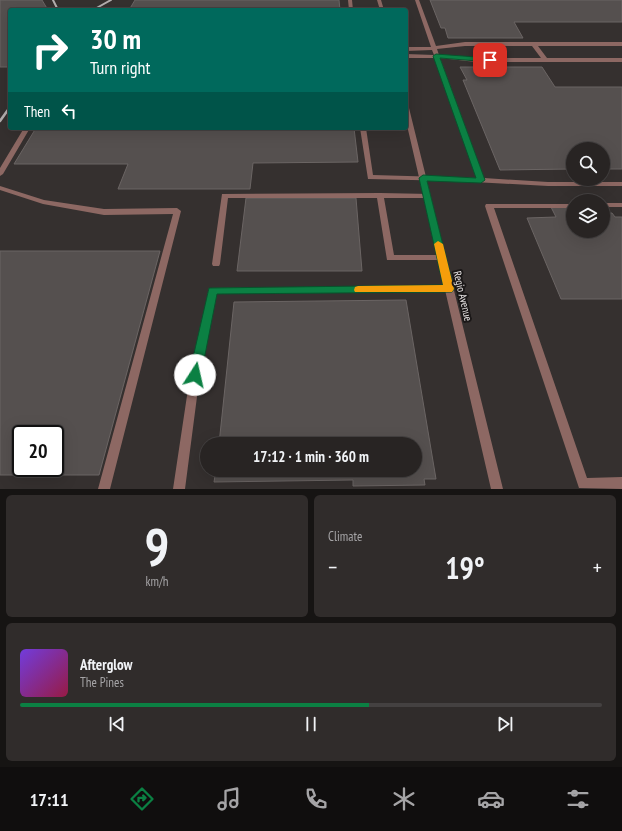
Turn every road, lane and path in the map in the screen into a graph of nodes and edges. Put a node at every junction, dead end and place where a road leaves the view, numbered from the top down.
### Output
1 (417, 0) edge
2 (534, 44) junction
3 (622, 44) edge
4 (434, 48) junction
5 (408, 49) edge
6 (408, 56) edge
7 (436, 56) junction
8 (545, 60) junction
9 (622, 60) edge
10 (408, 116) edge
11 (26, 130) edge
12 (363, 130) edge
13 (0, 174) edge
14 (423, 178) junction
15 (481, 180) junction
16 (622, 184) edge
17 (0, 188) edge
18 (380, 195) junction
19 (427, 196) junction
20 (610, 205) edge
21 (622, 205) edge
22 (566, 206) edge
23 (442, 258) junction
24 (216, 264) dead end
25 (449, 289) junction
26 (622, 483) edge
27 (104, 489) edge
28 (179, 489) edge
29 (497, 489) edge

1 - 4 street
2 - 3 street
2 - 4 street
2 - 8 street
4 - 5 street
4 - 7 street
6 - 7 street
7 - 8 street
7 - 15 street
8 - 9 street
10 - 14 street, Regio Avenue
11 - 13 street
12 - 14 street
14 - 15 street
14 - 19 street, Regio Avenue
15 - 16 street
17 - 27 street
18 - 19 street
18 - 23 street
18 - 24 street
19 - 23 street, Regio Avenue
20 - 21 street
22 - 26 street
23 - 25 street, Regio Avenue
25 - 28 street
25 - 29 street, Regio Avenue

